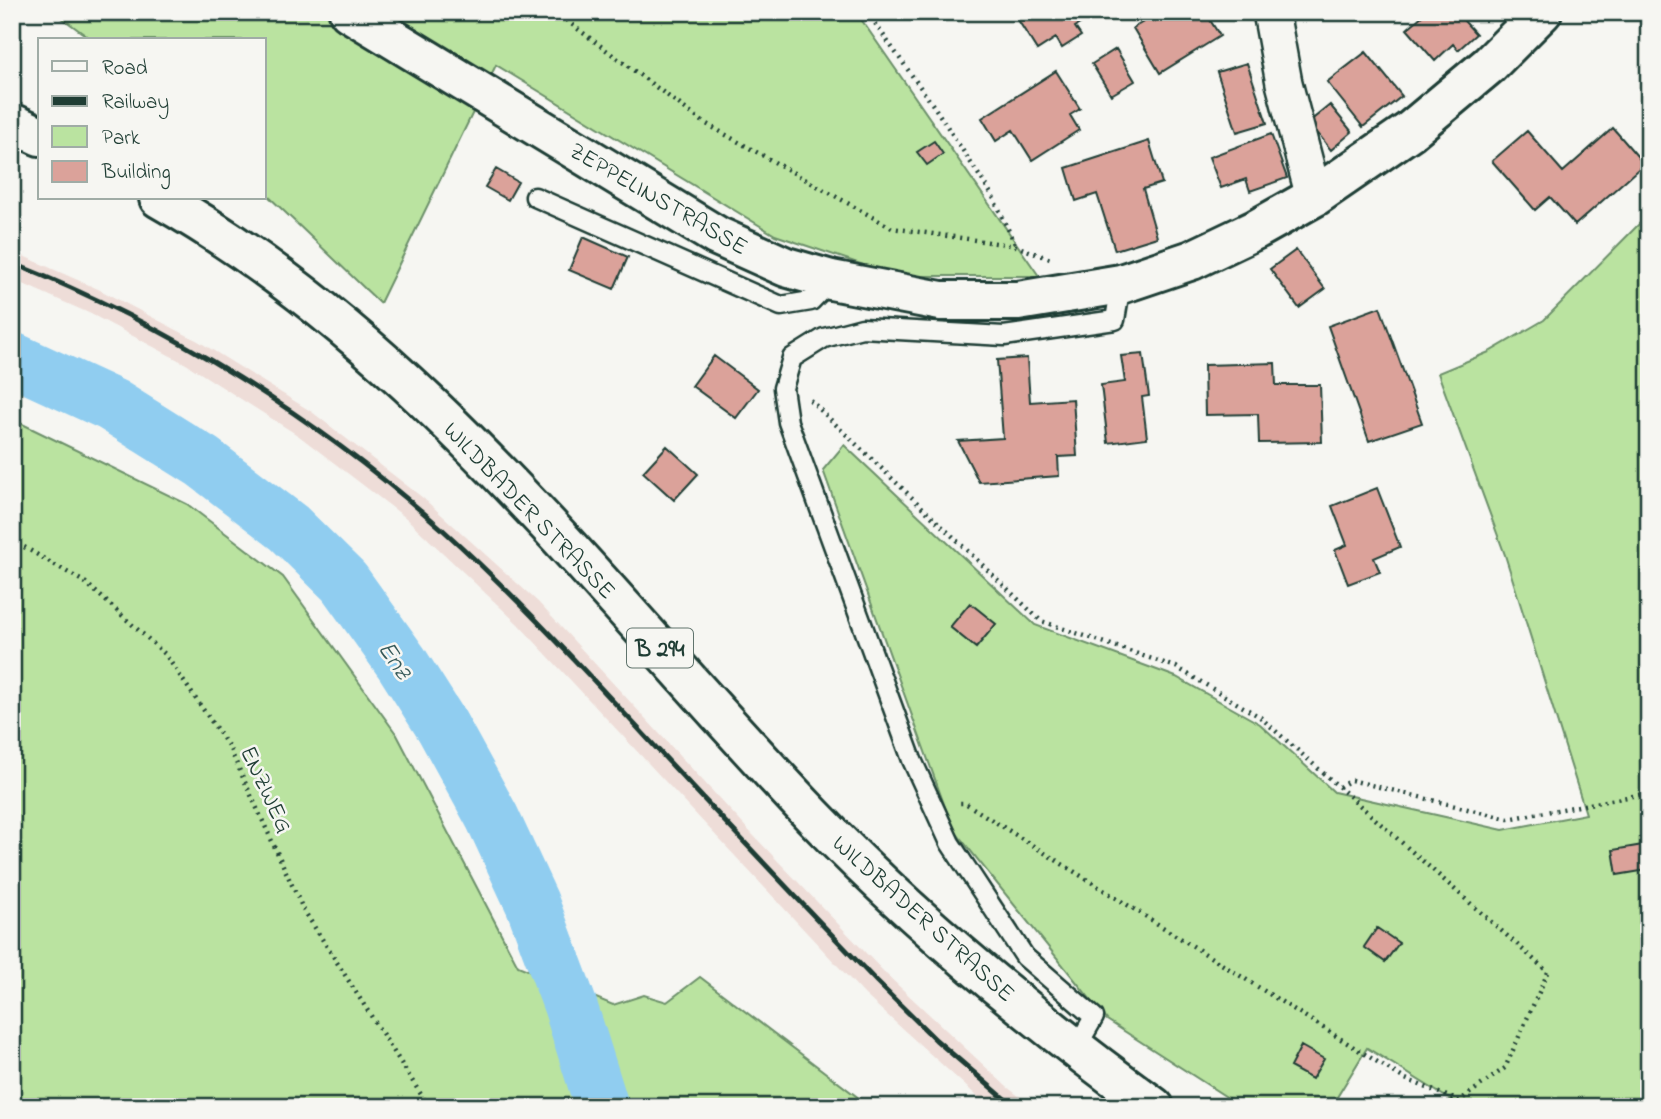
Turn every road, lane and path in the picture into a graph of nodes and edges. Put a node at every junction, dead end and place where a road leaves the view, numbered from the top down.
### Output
1 (349, 12) edge
2 (555, 12) edge
3 (867, 12) edge
4 (1271, 12) edge
5 (1542, 12) edge
6 (12, 123) edge
7 (38, 135) edge
8 (535, 197) dead end
9 (1314, 197) junction
10 (162, 200) edge
11 (1016, 247) junction
12 (1056, 261) dead end
13 (831, 280) junction
14 (1121, 284) junction
15 (786, 377) junction
16 (12, 540) edge
17 (1339, 787) junction
18 (1649, 793) edge
19 (932, 804) junction
20 (1075, 1050) junction
21 (429, 1107) edge
22 (1154, 1107) edge

1 - 13 main road, ZEPPELINSTRASSE
2 - 11 path
3 - 11 path
4 - 9 street
5 - 9 main road, ZEPPELINSTRASSE
6 - 7 main road
8 - 13 lane
9 - 14 main road, ZEPPELINSTRASSE
10 - 20 main road, WILDBADER STRASSE / B 294
11 - 12 path
13 - 14 main road, ZEPPELINSTRASSE
14 - 15 lane
15 - 17 path
15 - 19 lane
16 - 21 path, ENZWEG
17 - 18 path
17 - 19 path
19 - 20 lane
20 - 22 main road, WILDBADER STRASSE / B 294

